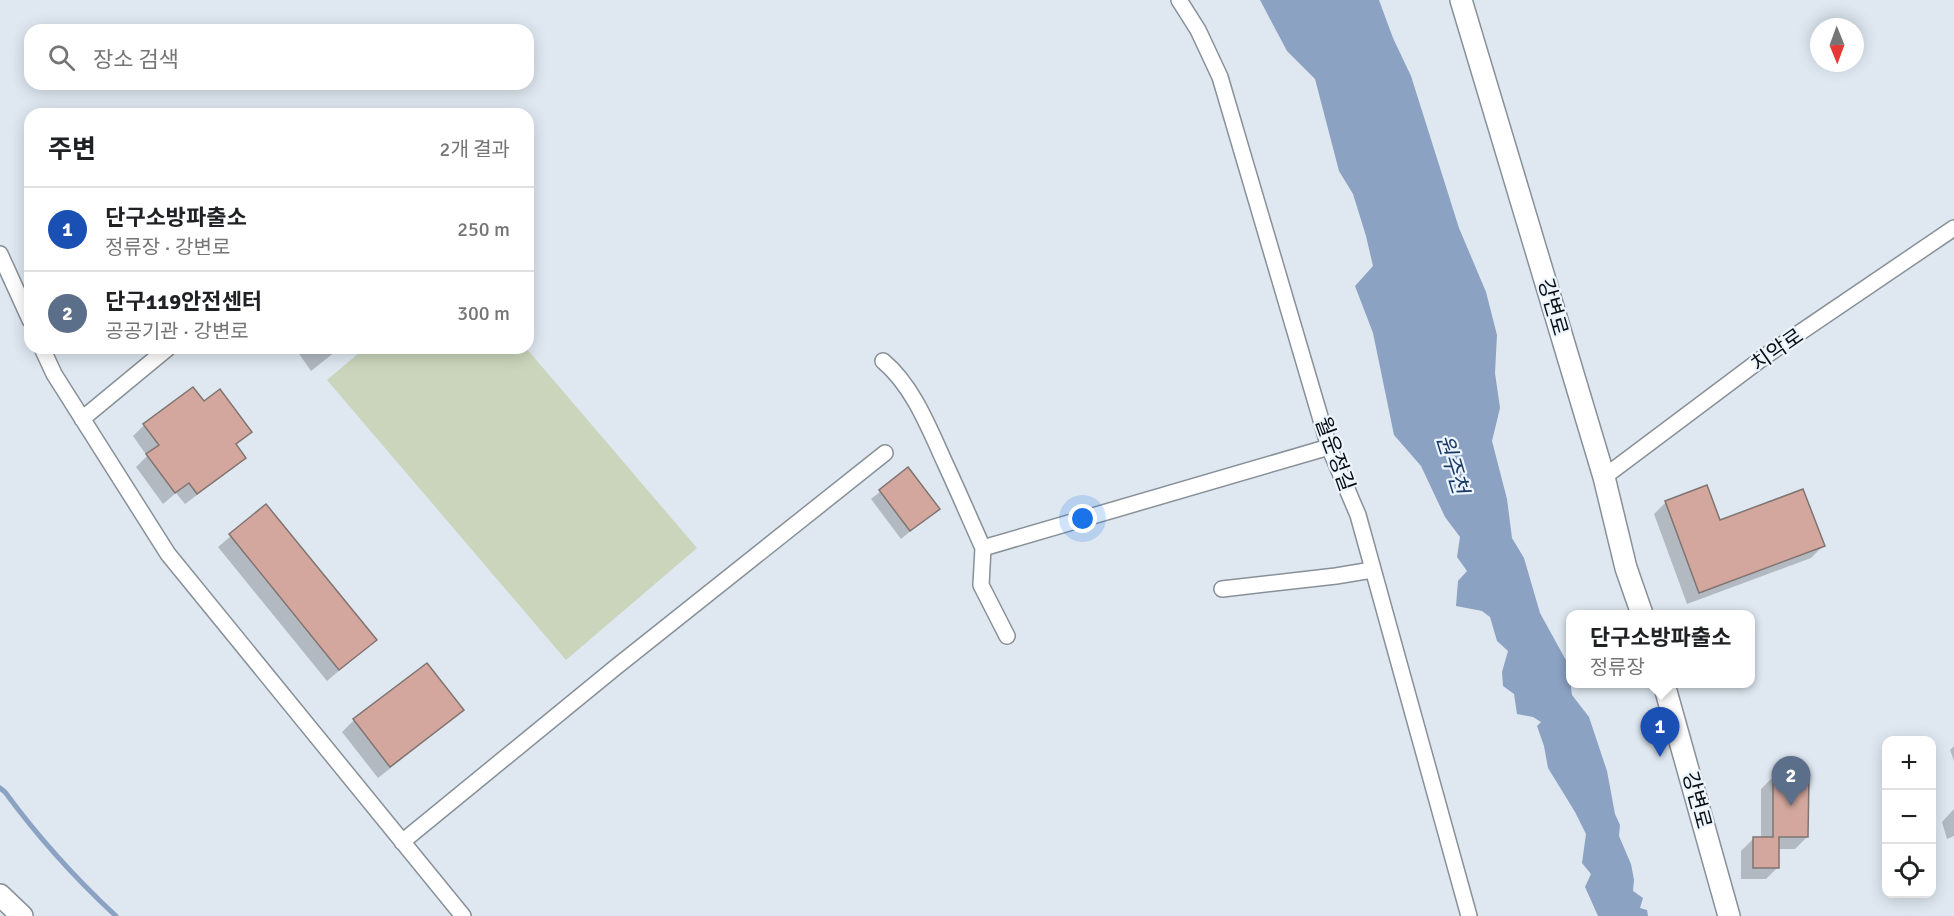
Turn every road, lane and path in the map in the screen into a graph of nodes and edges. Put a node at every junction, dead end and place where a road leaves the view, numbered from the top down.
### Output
1 (1179, 0) edge
2 (1461, 0) edge
3 (1954, 228) edge
4 (0, 254) edge
5 (24, 307) edge
6 (45, 354) edge
7 (161, 354) edge
8 (883, 361) dead end
9 (82, 419) junction
10 (1329, 447) junction
11 (885, 453) dead end
12 (1604, 477) junction
13 (983, 548) junction
14 (1372, 570) junction
15 (1222, 589) dead end
16 (1639, 610) edge
17 (1007, 636) dead end
18 (1665, 688) edge
19 (402, 842) junction
20 (0, 895) edge
21 (22, 916) edge
22 (463, 916) edge
23 (1469, 916) edge
24 (1729, 916) edge

1 - 10 street, 월운정길
2 - 12 street, 강변로
3 - 12 street, 치악로
4 - 5 street
6 - 9 street
7 - 9 street
8 - 13 street
9 - 19 street
10 - 13 street
10 - 14 street, 월운정길
11 - 19 street
12 - 16 street, 강변로
13 - 17 street
14 - 15 street
14 - 23 street, 월운정길
18 - 24 street, 강변로
19 - 22 street
20 - 21 street

